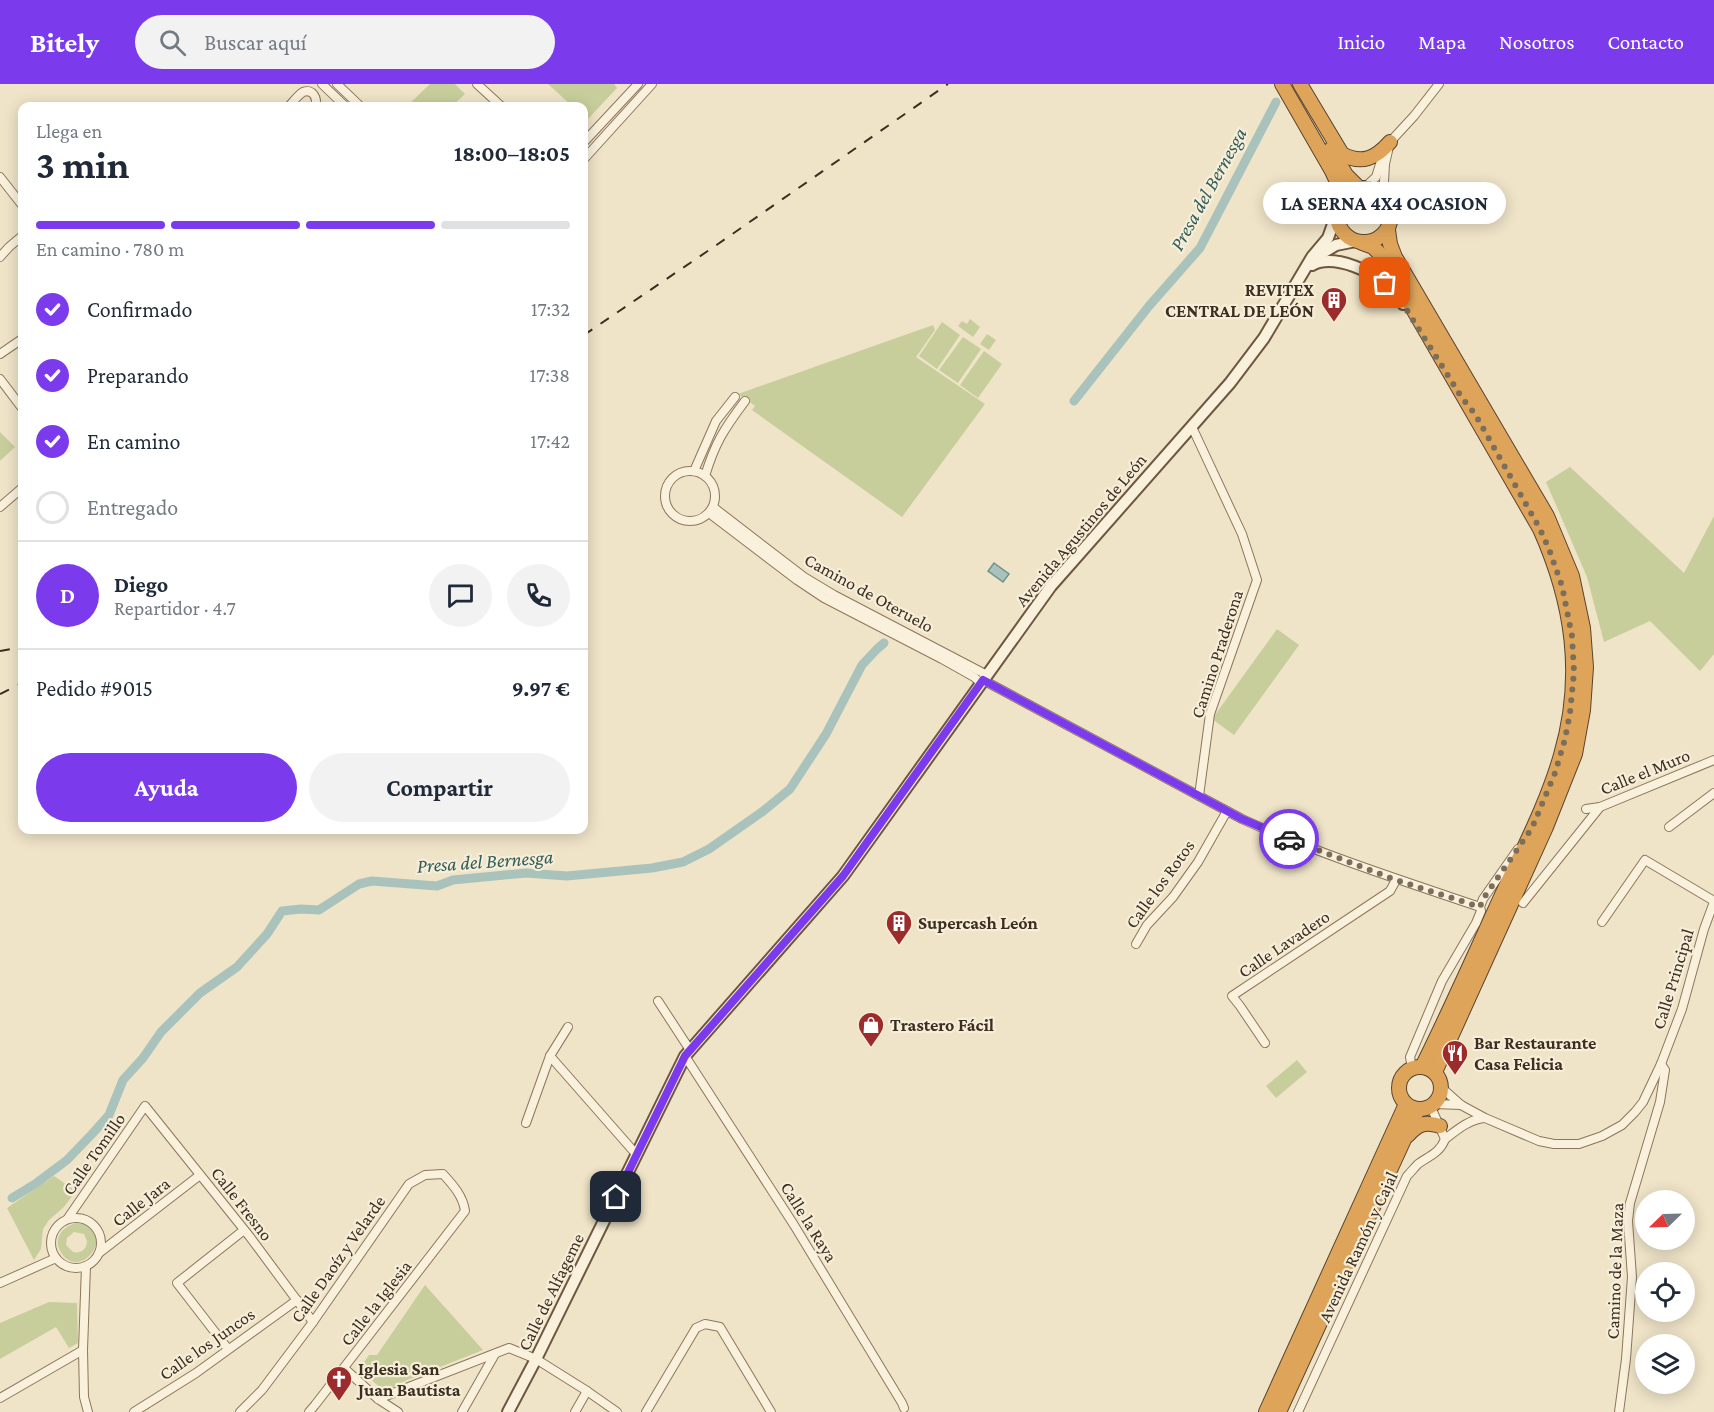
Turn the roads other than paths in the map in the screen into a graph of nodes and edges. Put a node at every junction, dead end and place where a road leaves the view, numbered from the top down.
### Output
1 (322, 84) edge
2 (336, 84) edge
3 (477, 84) edge
4 (638, 84) edge
5 (652, 84) edge
6 (1282, 84) edge
7 (1293, 84) edge
8 (1300, 84) edge
9 (1438, 84) edge
10 (293, 102) edge
11 (317, 102) edge
12 (341, 102) edge
13 (356, 102) edge
14 (497, 102) edge
15 (588, 138) edge
16 (1387, 146) junction
17 (588, 155) edge
18 (0, 177) edge
19 (1362, 188) junction
20 (1387, 199) junction
21 (18, 200) edge
22 (1339, 207) junction
23 (1388, 230) junction
24 (18, 239) edge
25 (1359, 242) junction
26 (0, 257) edge
27 (1312, 265) junction
28 (1300, 279) junction
29 (18, 342) edge
30 (0, 354) edge
31 (0, 379) edge
32 (735, 397) dead end
33 (745, 401) dead end
34 (18, 403) edge
35 (1475, 414) junction
36 (1192, 427) junction
37 (694, 471) junction
38 (705, 476) junction
39 (18, 491) edge
40 (0, 507) edge
41 (711, 510) junction
42 (984, 679) junction
43 (1714, 760) edge
44 (1714, 793) edge
45 (1199, 796) junction
46 (1600, 807) junction
47 (1586, 809) dead end
48 (1227, 811) junction
49 (1669, 827) dead end
50 (1532, 828) junction
51 (1396, 880) junction
52 (1714, 902) edge
53 (1523, 903) dead end
54 (1480, 907) junction
55 (1602, 922) dead end
56 (1136, 944) dead end
57 (658, 1001) dead end
58 (568, 1027) dead end
59 (1266, 1043) dead end
60 (688, 1053) junction
61 (549, 1056) junction
62 (1661, 1064) junction
63 (1423, 1069) junction
64 (1442, 1088) junction
65 (1461, 1105) junction
66 (145, 1106) joint
67 (1422, 1106) junction
68 (1485, 1118) junction
69 (526, 1123) dead end
70 (1440, 1126) junction
71 (1445, 1140) junction
72 (1402, 1141) junction
73 (636, 1154) junction
74 (200, 1175) junction
75 (465, 1211) joint
76 (68, 1218) junction
77 (244, 1230) junction
78 (99, 1253) junction
79 (56, 1258) junction
80 (86, 1266) junction
81 (0, 1283) edge
82 (297, 1300) junction
83 (313, 1322) junction
84 (228, 1349) junction
85 (83, 1350) junction
86 (495, 1354) junction
87 (536, 1359) junction
88 (344, 1368) junction
89 (587, 1391) junction
90 (0, 1398) edge
91 (378, 1399) junction
92 (904, 1408) dead end
93 (88, 1412) edge
94 (134, 1412) edge
95 (240, 1412) edge
96 (309, 1412) edge
97 (398, 1412) edge
98 (462, 1412) edge
99 (508, 1412) edge
100 (575, 1412) edge
101 (616, 1412) edge
102 (646, 1412) edge
103 (771, 1412) edge
104 (1266, 1412) edge
105 (1280, 1412) edge
106 (1298, 1412) edge
107 (1619, 1412) edge

1 - 12 street
2 - 13 street
3 - 14 street
4 - 15 street
5 - 17 street
6 - 22 highway
7 - 19 highway
8 - 16 highway
9 - 16 street
10 - 11 street
16 - 19 street
16 - 20 street
18 - 21 street
19 - 20 highway
19 - 22 highway
20 - 23 highway
22 - 25 highway
22 - 28 street, Avenida Agustinos de León
23 - 25 highway
23 - 63 highway
24 - 26 street
25 - 27 street, Avenida Agustinos de León
25 - 35 highway
27 - 28 street, Avenida Agustinos de León
27 - 35 street
28 - 36 street, Avenida Agustinos de León
29 - 30 street
31 - 34 street
32 - 37 street
33 - 38 street
35 - 50 highway
36 - 42 street, Avenida Agustinos de León
36 - 45 street, Camino Praderona
37 - 38 street
37 - 41 street
38 - 41 street
39 - 40 street
41 - 42 street, Camino de Oteruelo
42 - 45 street, Camino de Oteruelo
42 - 60 street, Avenida Agustinos de León
43 - 46 street, Calle el Muro
44 - 49 street
45 - 48 street, Camino de Oteruelo
46 - 47 street, Calle el Muro
46 - 53 street
48 - 51 street, Camino de Oteruelo
48 - 56 street, Calle los Rotos
50 - 54 street
50 - 63 highway
51 - 54 street, Camino de Oteruelo
51 - 59 street, Calle Lavadero
52 - 55 street
52 - 62 street, Calle Principal
54 - 63 street
57 - 60 street, Calle la Raya
58 - 61 street
60 - 73 street, Calle de Alfageme
60 - 92 street, Calle la Raya
61 - 69 street
61 - 73 street
62 - 68 street, Calle Principal
62 - 107 street, Camino de la Maza
63 - 64 highway
63 - 67 highway
64 - 65 street
64 - 67 highway
65 - 67 street
65 - 68 street, Calle Principal
66 - 74 street, Calle Fresno
66 - 76 street, Calle Tomillo
67 - 70 street
67 - 72 highway
67 - 104 highway
68 - 71 street, Avenida Ramón y Cajal
70 - 71 street
70 - 72 highway
71 - 106 street, Avenida Ramón y Cajal
72 - 105 highway
73 - 87 street, Calle de Alfageme
74 - 77 street, Calle Fresno
74 - 78 street, Calle Jara
75 - 83 street, Calle Daoíz y Velarde
75 - 88 street, Calle la Iglesia
76 - 78 street
76 - 79 street
77 - 82 street, Calle Fresno
77 - 84 street
78 - 80 street
79 - 80 street
79 - 81 street
80 - 85 street
82 - 83 street, Calle Fresno
82 - 84 street, Calle los Juncos
83 - 95 street, Calle Daoíz y Velarde
84 - 94 street, Calle los Juncos
85 - 90 street
85 - 93 street
86 - 87 street
86 - 91 street
86 - 98 street
87 - 89 street
87 - 99 street, Calle de Alfageme
88 - 91 street
88 - 96 street, Calle la Iglesia
89 - 100 street
89 - 101 street
91 - 97 street
102 - 103 street

